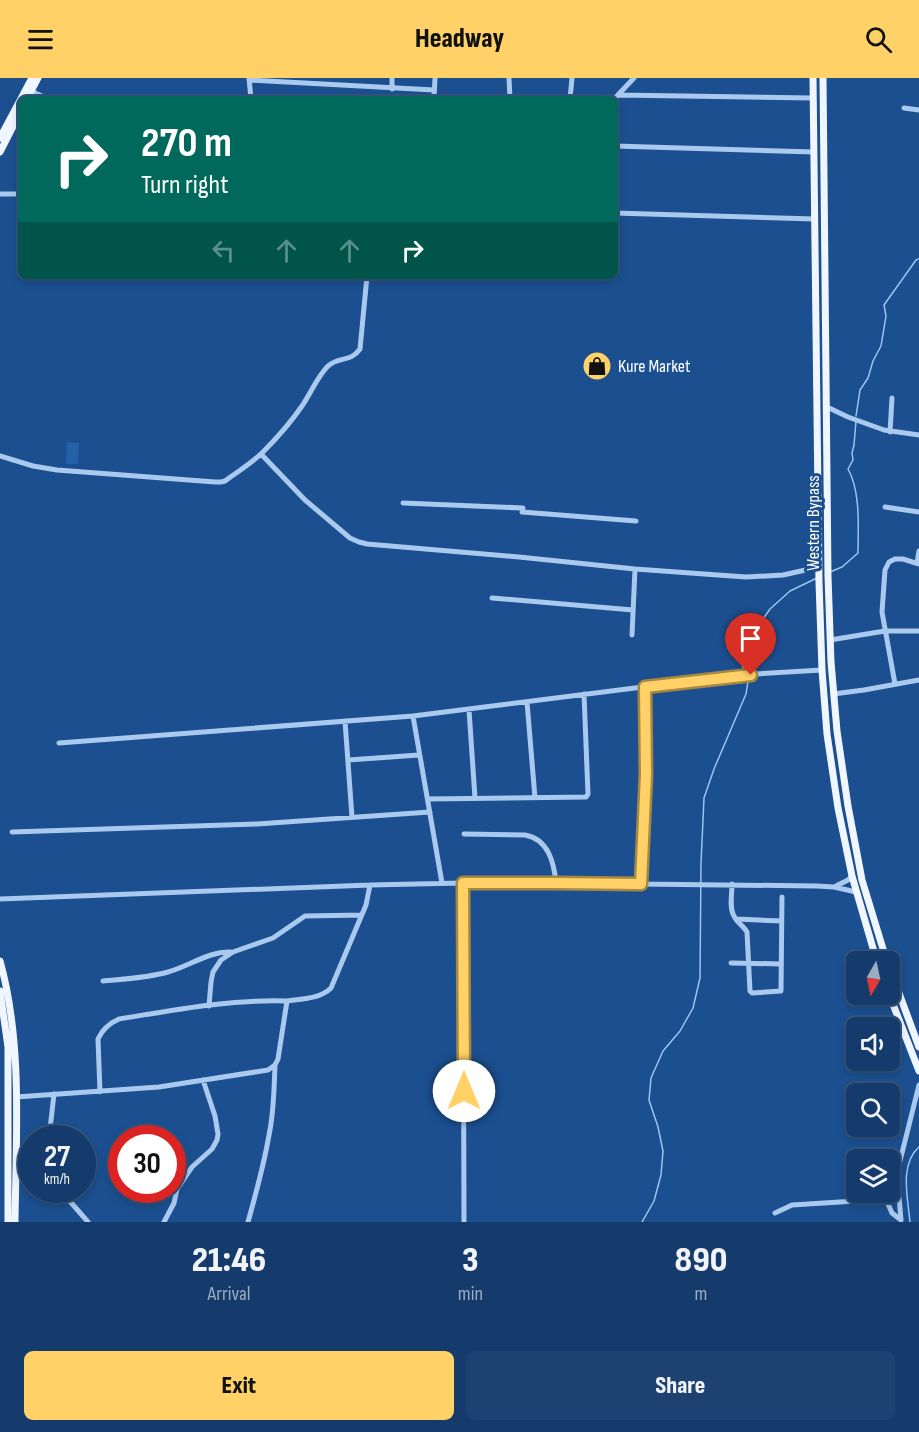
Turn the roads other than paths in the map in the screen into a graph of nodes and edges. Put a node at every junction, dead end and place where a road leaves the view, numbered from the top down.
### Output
1 (32, 78) edge
2 (38, 78) edge
3 (347, 78) edge
4 (392, 78) edge
5 (435, 78) edge
6 (509, 78) edge
7 (572, 78) edge
8 (634, 78) edge
9 (813, 78) edge
10 (824, 78) edge
11 (249, 79) edge
12 (346, 85) junction
13 (392, 89) junction
14 (434, 90) junction
15 (31, 92) junction
16 (22, 96) edge
17 (29, 96) edge
18 (41, 96) edge
19 (251, 96) edge
20 (434, 96) edge
21 (510, 96) edge
22 (570, 96) edge
23 (617, 96) edge
24 (618, 97) edge
25 (813, 98) junction
26 (18, 104) edge
27 (904, 108) dead end
28 (919, 110) edge
29 (18, 117) edge
30 (0, 137) edge
31 (618, 146) edge
32 (0, 152) edge
33 (814, 152) junction
34 (0, 194) edge
35 (18, 194) edge
36 (618, 213) edge
37 (815, 219) junction
38 (367, 279) edge
39 (892, 398) dead end
40 (827, 407) junction
41 (890, 432) junction
42 (919, 435) edge
43 (261, 454) junction
44 (0, 456) edge
45 (403, 503) dead end
46 (885, 507) dead end
47 (919, 512) edge
48 (636, 521) dead end
49 (919, 551) edge
50 (918, 563) edge
51 (635, 569) junction
52 (819, 570) junction
53 (492, 598) dead end
54 (633, 610) junction
55 (885, 631) junction
56 (919, 631) edge
57 (632, 634) dead end
58 (830, 640) junction
59 (822, 670) junction
60 (919, 680) edge
61 (895, 684) junction
62 (645, 687) junction
63 (584, 694) junction
64 (833, 694) junction
65 (527, 702) junction
66 (469, 710) junction
67 (412, 716) junction
68 (345, 721) junction
69 (59, 742) dead end
70 (419, 755) junction
71 (348, 760) junction
72 (476, 798) junction
73 (535, 798) junction
74 (428, 799) junction
75 (430, 812) junction
76 (352, 817) junction
77 (12, 832) dead end
78 (464, 834) dead end
79 (852, 876) junction
80 (442, 883) junction
81 (463, 883) junction
82 (556, 883) junction
83 (641, 884) junction
84 (370, 885) junction
85 (732, 885) junction
86 (834, 887) junction
87 (856, 892) junction
88 (782, 897) dead end
89 (0, 898) edge
90 (362, 915) junction
91 (736, 919) junction
92 (782, 921) junction
93 (874, 951) edge
94 (884, 951) edge
95 (233, 952) junction
96 (0, 960) edge
97 (730, 963) dead end
98 (750, 963) junction
99 (781, 964) junction
100 (103, 981) dead end
101 (0, 991) edge
102 (900, 996) edge
103 (287, 1001) junction
104 (893, 1005) edge
105 (209, 1006) junction
106 (4, 1047) edge
107 (919, 1047) edge
108 (275, 1065) junction
109 (919, 1071) edge
110 (203, 1080) junction
111 (919, 1085) edge
112 (100, 1092) junction
113 (54, 1094) junction
114 (16, 1097) junction
115 (50, 1125) edge
116 (71, 1203) edge
117 (775, 1213) dead end
118 (901, 1221) edge
119 (8, 1222) edge
120 (15, 1222) edge
121 (88, 1222) edge
122 (164, 1222) edge
123 (248, 1222) edge
124 (464, 1222) edge

1 - 16 main road
2 - 15 main road
3 - 12 street
4 - 13 street
5 - 14 street
6 - 21 street
7 - 22 street
8 - 23 street
9 - 25 main road, Western Bypass
10 - 40 main road, Western Bypass
11 - 12 street
11 - 19 street
12 - 13 street
13 - 14 street
14 - 20 street
15 - 17 main road
15 - 18 street
24 - 25 street
25 - 33 main road, Western Bypass
26 - 30 main road
27 - 28 street
29 - 32 main road
31 - 33 street
33 - 37 main road, Western Bypass
34 - 35 street
36 - 37 street
37 - 52 main road, Western Bypass
38 - 43 street
39 - 41 street
40 - 41 street
40 - 58 main road, Western Bypass
41 - 42 street
43 - 44 street
43 - 51 street
45 - 48 street
46 - 47 street
49 - 50 street
50 - 55 street
51 - 52 street
51 - 54 street
52 - 59 main road, Western Bypass
53 - 54 street
54 - 57 street
55 - 56 street
55 - 58 street
55 - 61 street
58 - 64 main road, Western Bypass
59 - 62 street
59 - 79 main road, Western Bypass
60 - 61 street
61 - 64 street
62 - 63 street
62 - 83 street
63 - 65 street
63 - 73 street
64 - 94 main road, Western Bypass
65 - 66 street
65 - 73 street
66 - 67 street
66 - 72 street
67 - 68 street
67 - 70 street
68 - 69 street
68 - 71 street
70 - 71 street
70 - 74 street
71 - 76 street
72 - 73 street
72 - 74 street
74 - 75 street
75 - 76 street
75 - 80 street
76 - 77 street
78 - 82 street
79 - 86 street
79 - 87 main road, Western Bypass
80 - 81 street
80 - 84 street
81 - 82 street
81 - 124 street
82 - 83 street
83 - 85 street
84 - 89 street
84 - 90 street
85 - 86 street
85 - 91 street
86 - 87 street
87 - 93 main road, Western Bypass
88 - 92 street
90 - 95 street
90 - 103 street
91 - 92 street
91 - 98 street
92 - 99 street
95 - 100 street
95 - 105 street
96 - 114 main road
97 - 98 street
98 - 99 street
98 - 99 street
101 - 106 main road
102 - 107 main road
103 - 105 street
103 - 108 street
104 - 109 main road
105 - 112 street
106 - 119 main road
108 - 110 street
108 - 123 street
110 - 112 street
110 - 122 street
111 - 118 street
112 - 113 street
113 - 114 street
113 - 115 street
114 - 120 main road
116 - 121 street
117 - 118 street

